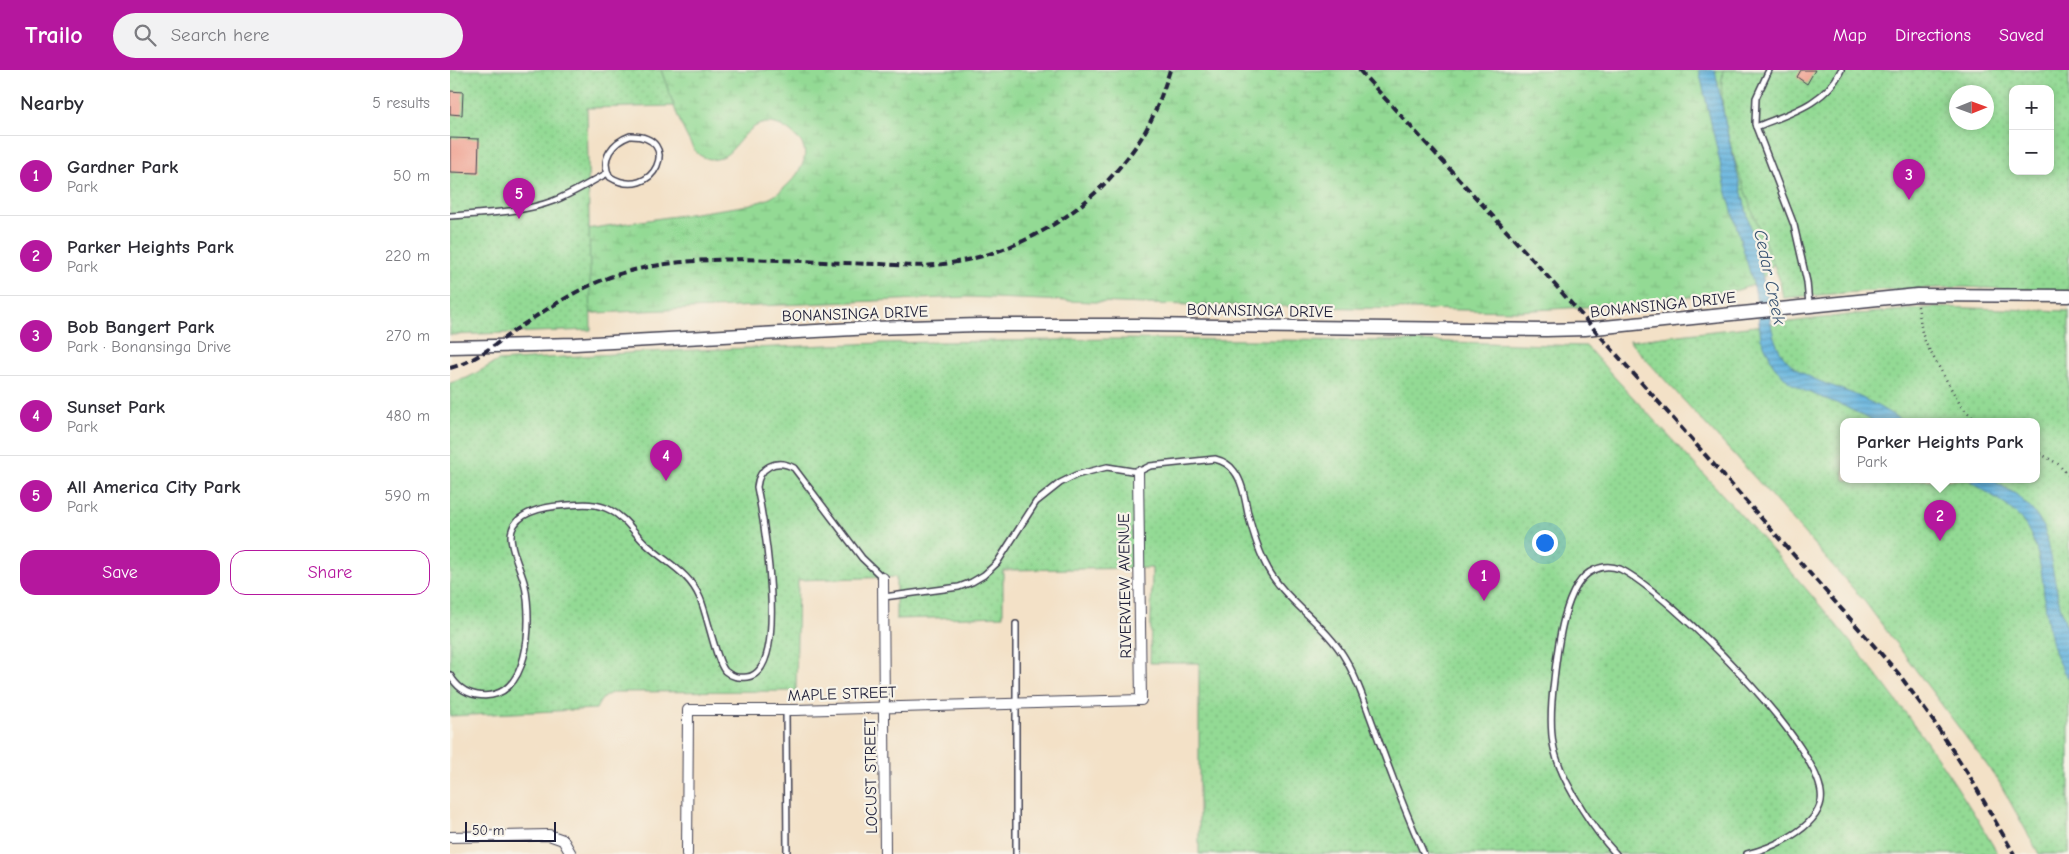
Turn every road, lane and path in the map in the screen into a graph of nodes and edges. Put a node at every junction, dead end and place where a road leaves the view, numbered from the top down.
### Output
1 (1769, 70) edge
2 (1840, 70) edge
3 (1756, 127) junction
4 (608, 173) junction
5 (450, 216) edge
6 (1917, 294) junction
7 (2069, 296) edge
8 (1810, 306) junction
9 (450, 346) edge
10 (1973, 418) edge
11 (2040, 453) edge
12 (1138, 472) junction
13 (2069, 476) edge
14 (883, 578) joint
15 (884, 597) junction
16 (1016, 624) dead end
17 (450, 676) edge
18 (1141, 700) joint
19 (1015, 703) junction
20 (884, 706) junction
21 (786, 710) junction
22 (450, 837) edge
23 (571, 854) edge
24 (687, 854) edge
25 (788, 854) edge
26 (885, 854) edge
27 (1016, 854) edge
28 (1424, 854) edge
29 (1616, 854) edge
30 (1748, 854) edge

1 - 3 lane
2 - 3 lane
3 - 8 lane
4 - 4 lane
4 - 5 lane
6 - 7 street, BONANSINGA DRIVE
6 - 8 street, BONANSINGA DRIVE
6 - 10 path
8 - 9 street, BONANSINGA DRIVE
11 - 13 path
12 - 15 lane
12 - 18 street, RIVERVIEW AVENUE
12 - 28 lane
14 - 15 street, LOCUST STREET
14 - 17 lane
15 - 20 street, LOCUST STREET
16 - 19 lane
18 - 19 street, MAPLE STREET
19 - 20 street, MAPLE STREET
19 - 27 lane
20 - 21 street, MAPLE STREET
20 - 26 street, LOCUST STREET
21 - 24 street, MAPLE STREET
21 - 25 lane
22 - 23 street
29 - 30 lane

